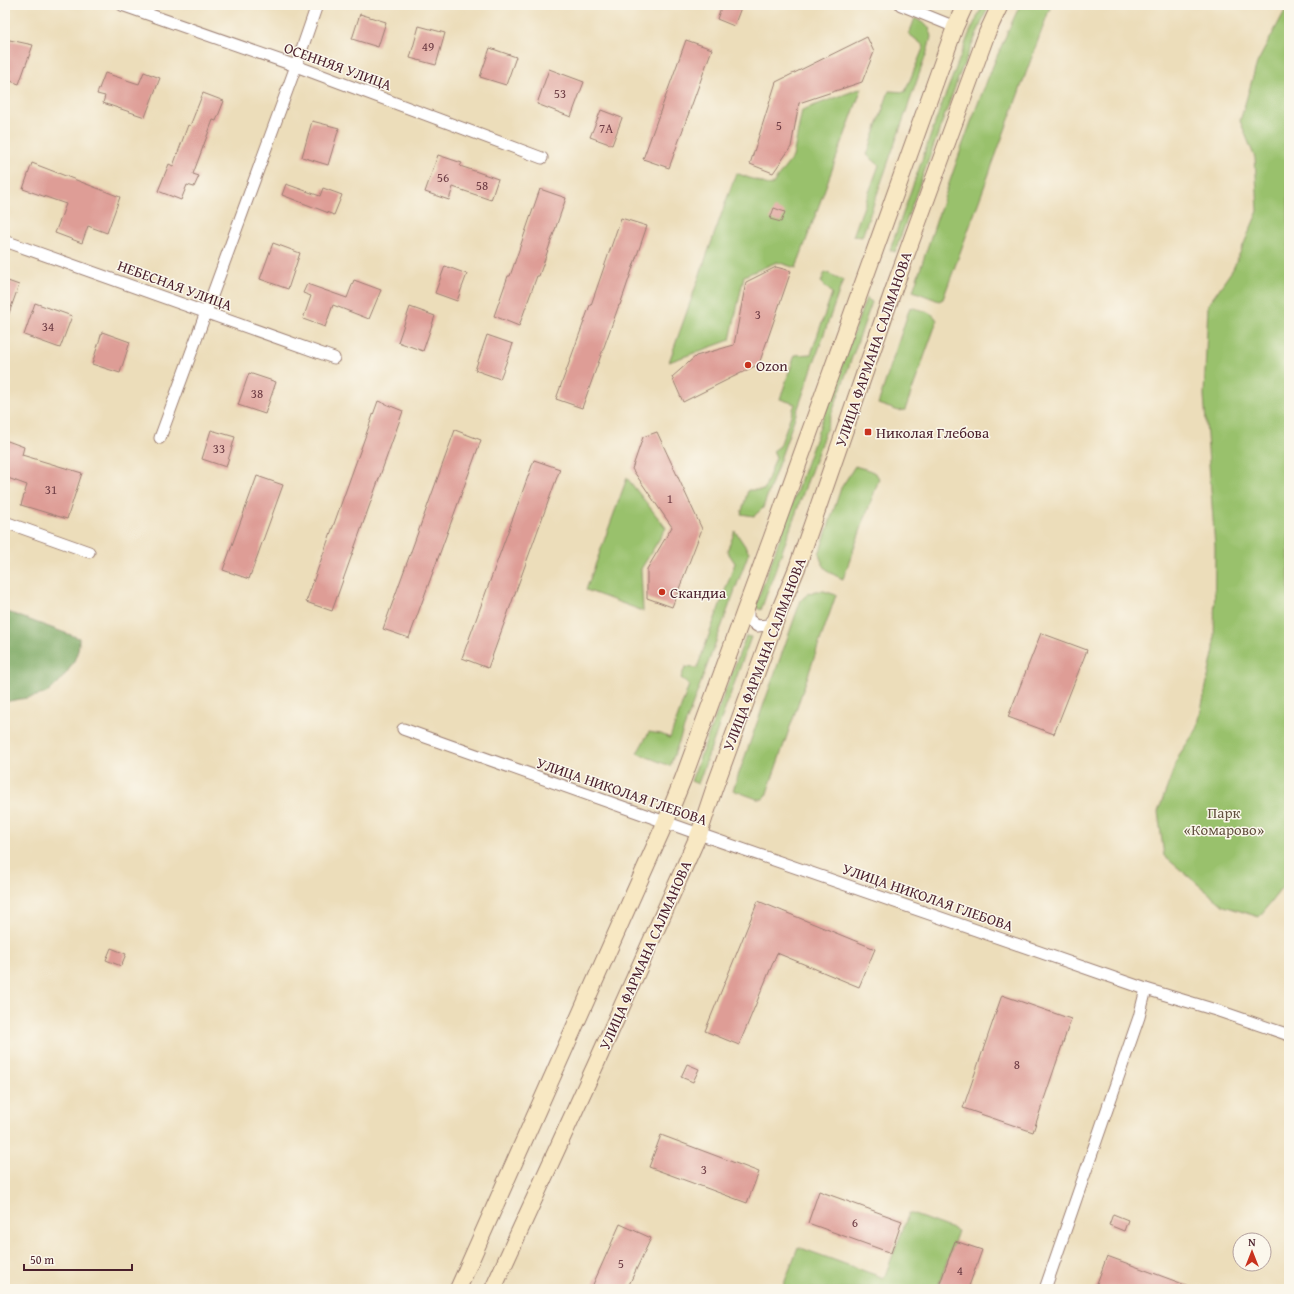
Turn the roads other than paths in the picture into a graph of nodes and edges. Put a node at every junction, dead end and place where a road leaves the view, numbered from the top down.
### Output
1 (122, 5) edge
2 (317, 5) edge
3 (901, 5) edge
4 (965, 5) edge
5 (1000, 5) edge
6 (955, 27) junction
7 (296, 66) junction
8 (542, 158) dead end
9 (5, 241) edge
10 (206, 312) junction
11 (334, 358) dead end
12 (160, 438) dead end
13 (5, 522) edge
14 (89, 552) dead end
15 (747, 603) junction
16 (778, 614) junction
17 (403, 729) dead end
18 (666, 821) junction
19 (699, 834) junction
20 (1146, 989) junction
21 (1289, 1034) edge
22 (458, 1289) edge
23 (493, 1289) edge
24 (1045, 1289) edge

1 - 7 street, ОСЕННЯЯ УЛИЦА
2 - 7 street
3 - 6 street
4 - 6 street, УЛИЦА ФАРМАНА САЛМАНОВА
5 - 16 street, УЛИЦА ФАРМАНА САЛМАНОВА
6 - 15 street, УЛИЦА ФАРМАНА САЛМАНОВА
7 - 8 street, ОСЕННЯЯ УЛИЦА
7 - 10 street
9 - 10 street, НЕБЕСНАЯ УЛИЦА
10 - 11 street, НЕБЕСНАЯ УЛИЦА
10 - 12 street
13 - 14 street
15 - 16 street
15 - 18 street, УЛИЦА ФАРМАНА САЛМАНОВА
16 - 19 street, УЛИЦА ФАРМАНА САЛМАНОВА
17 - 18 street, УЛИЦА НИКОЛАЯ ГЛЕБОВА
18 - 19 street, УЛИЦА НИКОЛАЯ ГЛЕБОВА
18 - 22 street, УЛИЦА ФАРМАНА САЛМАНОВА
19 - 20 street, УЛИЦА НИКОЛАЯ ГЛЕБОВА
19 - 23 street, УЛИЦА ФАРМАНА САЛМАНОВА
20 - 21 street, УЛИЦА НИКОЛАЯ ГЛЕБОВА
20 - 24 street

